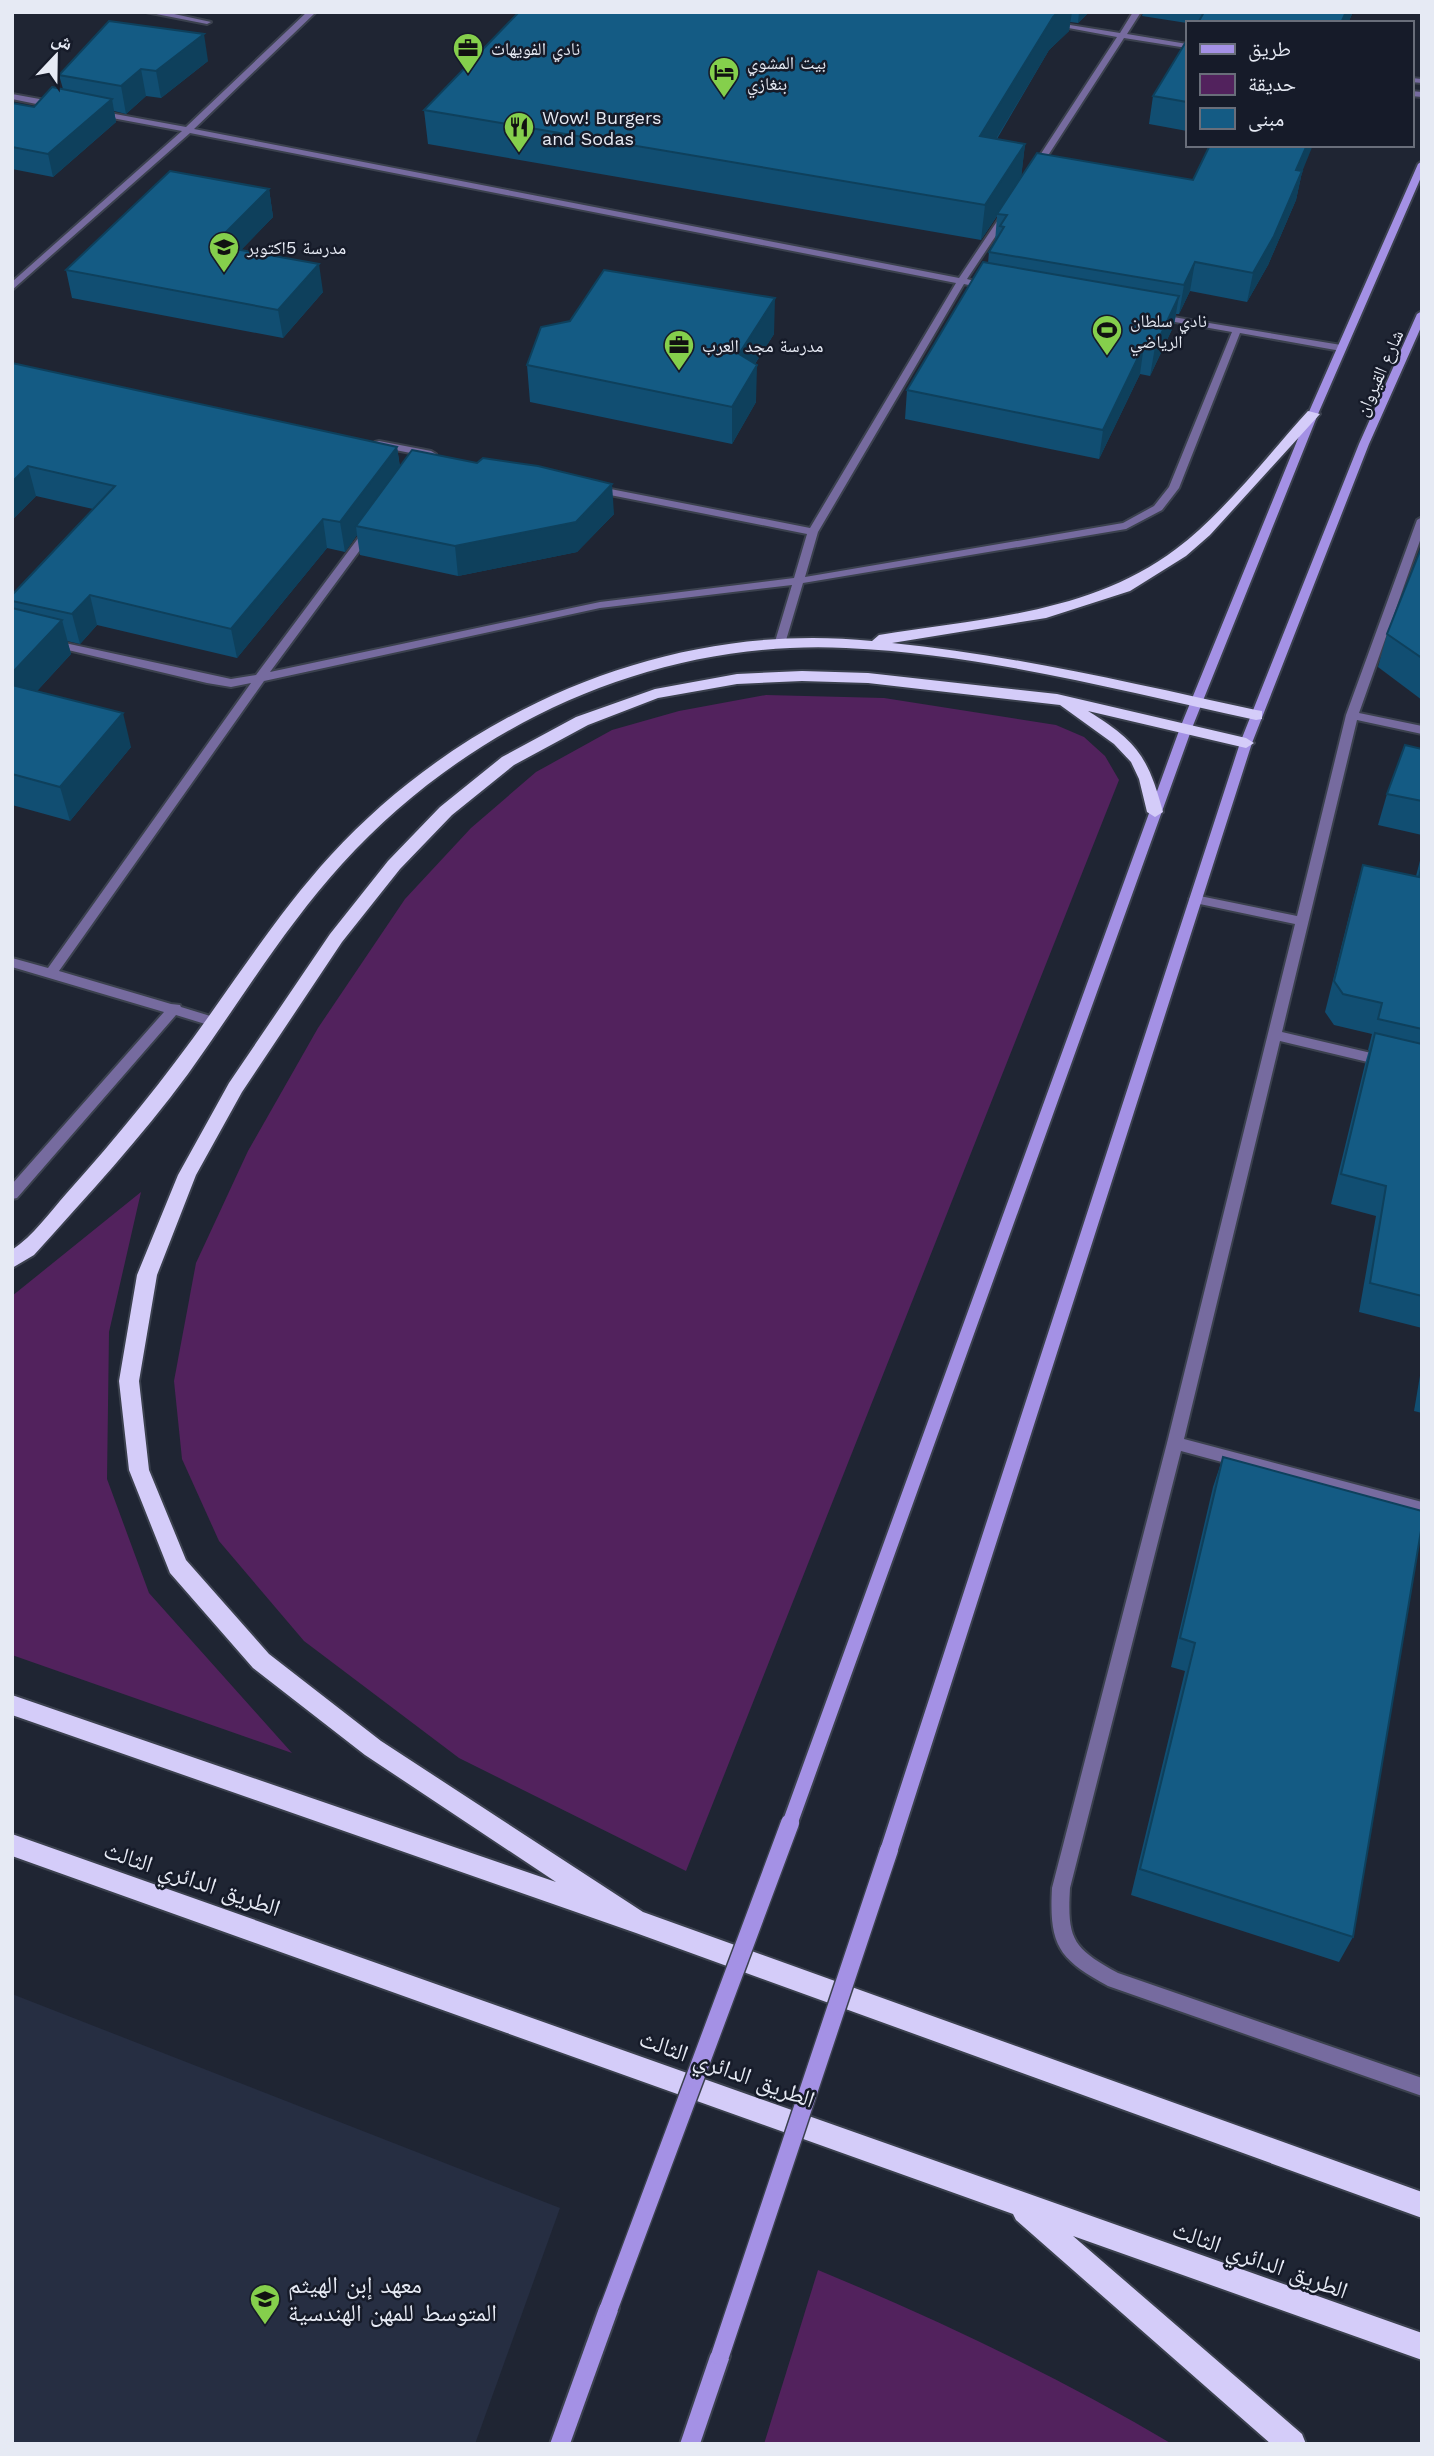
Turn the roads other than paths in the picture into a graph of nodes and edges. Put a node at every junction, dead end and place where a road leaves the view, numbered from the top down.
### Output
1 (150, 12) edge
2 (312, 12) edge
3 (1137, 12) edge
4 (207, 22) dead end
5 (1043, 23) edge
6 (1123, 35) junction
7 (1186, 46) edge
8 (12, 96) edge
9 (66, 107) edge
10 (80, 109) edge
11 (188, 130) junction
12 (1422, 164) edge
13 (1027, 181) edge
14 (1013, 203) edge
15 (961, 282) junction
16 (13, 285) edge
17 (1001, 289) edge
18 (1145, 314) edge
19 (1422, 314) edge
20 (1237, 330) junction
21 (1341, 348) junction
22 (1313, 414) junction
23 (373, 443) edge
24 (426, 453) junction
25 (440, 456) edge
26 (418, 464) edge
27 (576, 485) edge
28 (376, 520) edge
29 (1422, 520) edge
30 (813, 532) junction
31 (799, 581) junction
32 (38, 640) edge
33 (856, 643) junction
34 (780, 645) junction
35 (260, 678) junction
36 (1057, 699) junction
37 (1197, 702) junction
38 (1256, 715) junction
39 (1352, 715) junction
40 (1186, 729) junction
41 (1422, 730) edge
42 (1246, 743) junction
43 (1155, 812) junction
44 (1195, 900) junction
45 (1302, 921) junction
46 (12, 962) edge
47 (51, 973) junction
48 (174, 1007) junction
49 (215, 1022) junction
50 (1275, 1035) junction
51 (1422, 1070) edge
52 (12, 1194) edge
53 (12, 1260) edge
54 (1175, 1443) junction
55 (1422, 1509) edge
56 (12, 1705) edge
57 (12, 1845) edge
58 (636, 1921) junction
59 (1422, 2087) edge
60 (1016, 2203) junction
61 (1422, 2205) edge
62 (1422, 2347) edge
63 (560, 2444) edge
64 (690, 2444) edge
65 (1292, 2444) edge

1 - 4 street
2 - 11 street
3 - 6 street
5 - 6 street
6 - 7 street
6 - 13 street
8 - 9 street
10 - 11 street
11 - 15 street
11 - 16 street
12 - 21 main road
14 - 15 street
15 - 17 street
15 - 30 street
18 - 20 street
19 - 38 main road, شارع القيروان
20 - 21 street
20 - 31 street
21 - 22 main road
22 - 33 highway
22 - 37 main road
23 - 24 street
24 - 25 street
24 - 26 street
27 - 30 street
28 - 35 street
29 - 39 street
30 - 31 street
31 - 34 street
31 - 35 street
32 - 35 street
33 - 34 highway
33 - 37 highway
34 - 49 highway
35 - 47 street
36 - 40 highway
36 - 43 highway
36 - 58 highway
37 - 38 highway
37 - 40 main road
38 - 42 main road, شارع القيروان
39 - 41 street
39 - 45 street
40 - 42 highway
40 - 43 main road
42 - 44 main road, شارع القيروان
43 - 63 main road, bridge
44 - 45 street
44 - 64 main road, شارع القيروان, bridge
45 - 50 street
46 - 47 street
47 - 48 street
48 - 49 street
48 - 52 street
49 - 53 highway
50 - 51 street
50 - 54 street
54 - 55 street
54 - 59 street
56 - 58 highway
57 - 60 highway, الطريق الدائري الثالث
58 - 61 highway
60 - 62 highway, الطريق الدائري الثالث
60 - 65 highway

